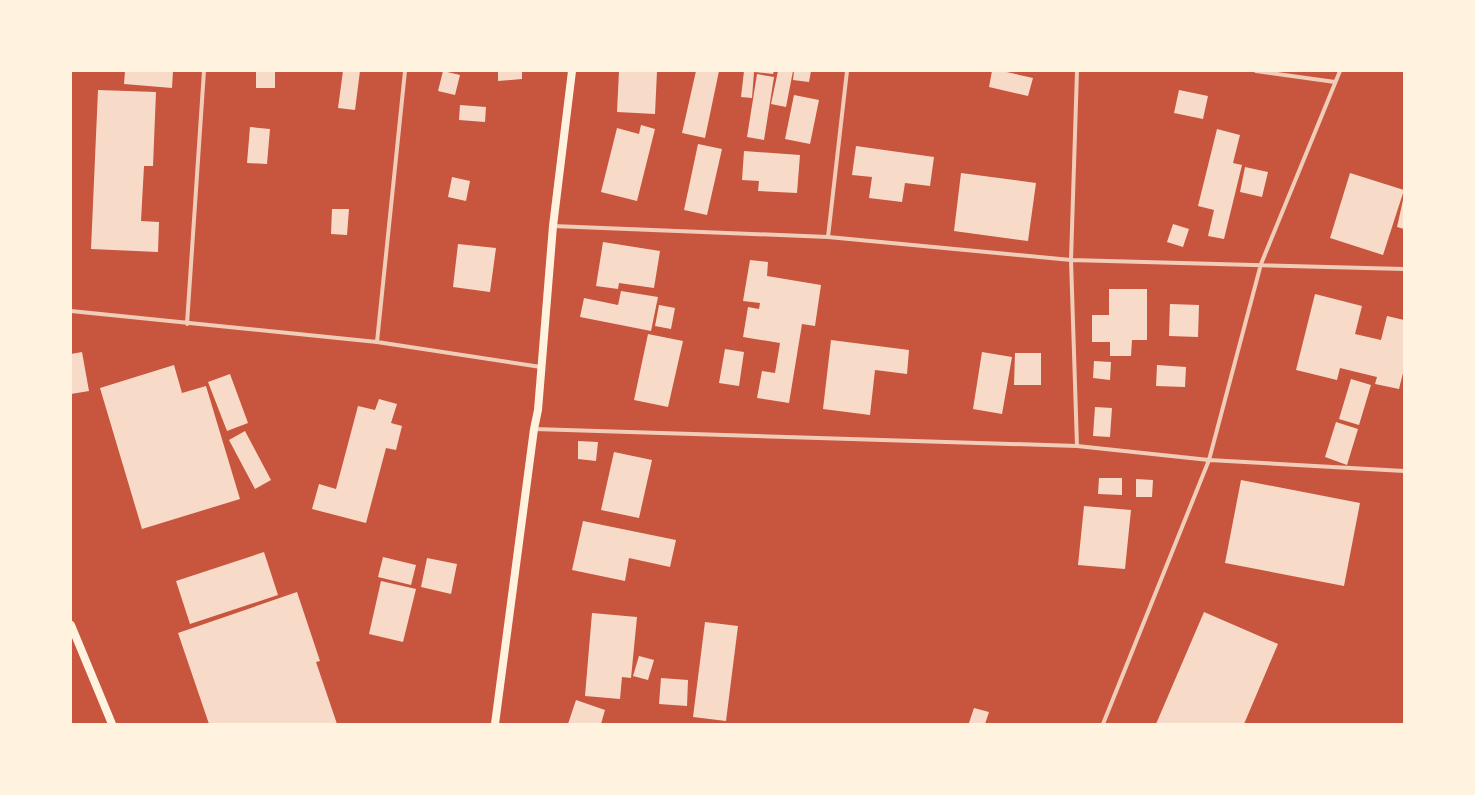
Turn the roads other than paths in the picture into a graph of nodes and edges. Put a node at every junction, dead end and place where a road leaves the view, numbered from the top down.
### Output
1 (204, 71) edge
2 (405, 71) edge
3 (572, 71) edge
4 (847, 71) edge
5 (1076, 71) edge
6 (1256, 71) edge
7 (1340, 71) edge
8 (1335, 82) junction
9 (553, 226) junction
10 (828, 237) junction
11 (1071, 260) junction
12 (1261, 264) junction
13 (1404, 269) edge
14 (71, 311) edge
15 (187, 324) junction
16 (377, 342) junction
17 (541, 366) junction
18 (534, 428) junction
19 (1077, 446) junction
20 (1209, 460) junction
21 (1404, 471) edge
22 (71, 625) edge
23 (112, 724) edge
24 (495, 724) edge
25 (1103, 724) edge

1 - 15 street
2 - 16 street
3 - 9 main road
4 - 10 street
5 - 11 street
6 - 8 street
7 - 8 street
8 - 12 street
9 - 10 street
9 - 17 main road
10 - 11 street
11 - 12 street
11 - 19 street
12 - 13 street
12 - 20 street
14 - 15 street
15 - 16 street
16 - 17 street
17 - 18 main road
18 - 19 street
18 - 24 main road
19 - 20 street
20 - 21 street
20 - 25 street
22 - 23 main road

